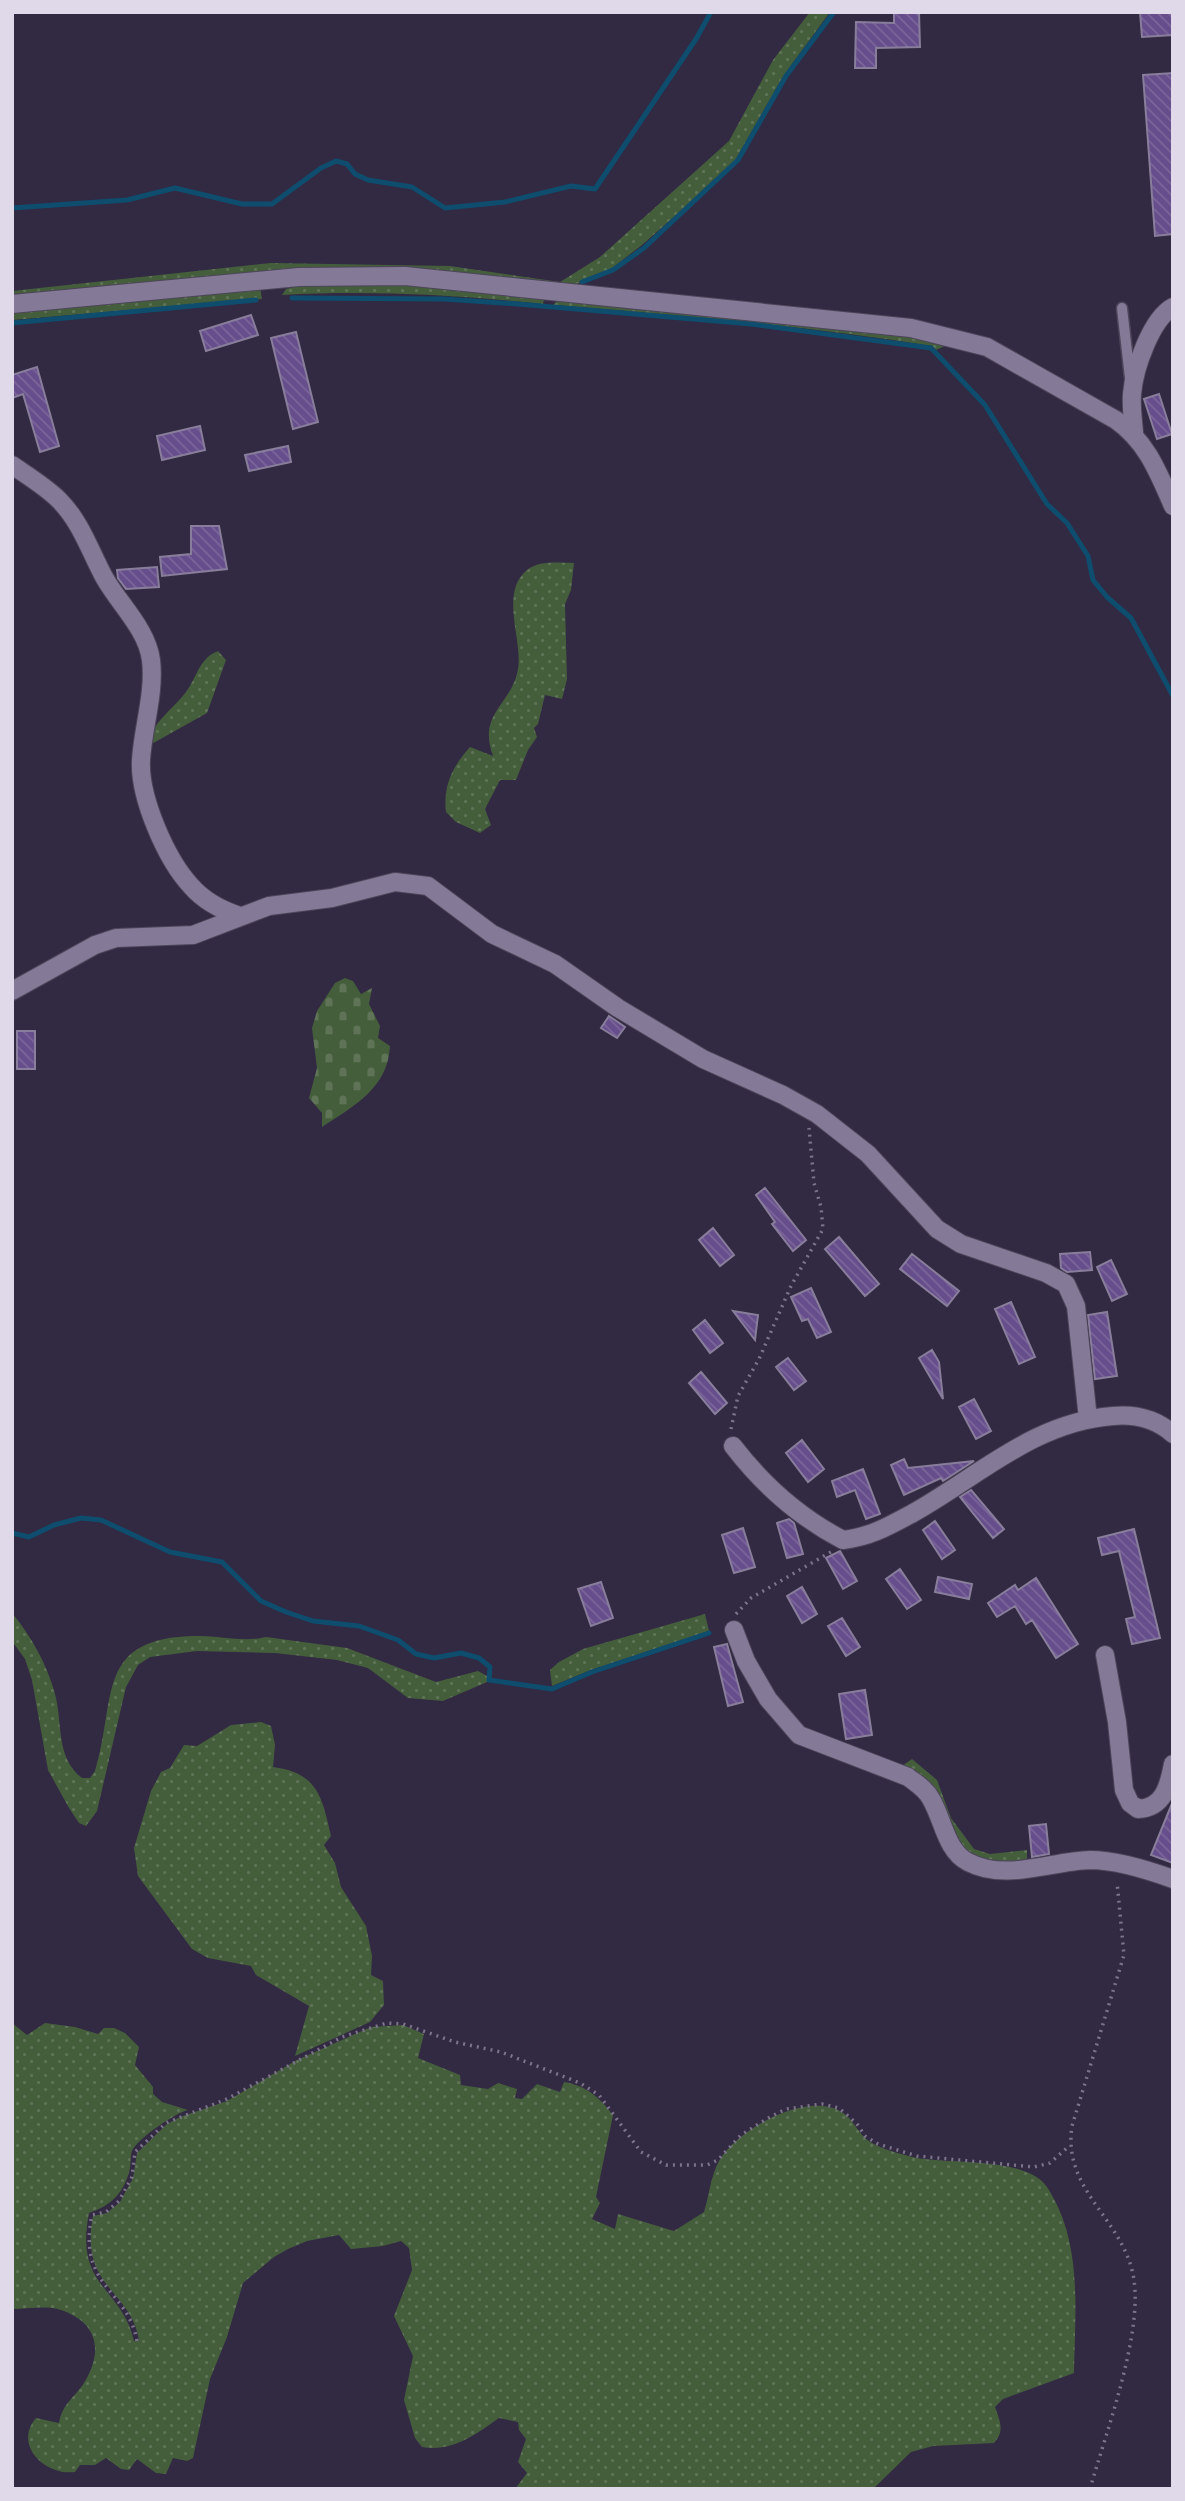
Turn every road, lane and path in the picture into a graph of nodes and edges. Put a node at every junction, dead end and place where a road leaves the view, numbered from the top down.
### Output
1 (12, 304) edge
2 (1173, 307) edge
3 (1122, 308) dead end
4 (1132, 393) junction
5 (1134, 432) junction
6 (12, 465) edge
7 (1173, 506) edge
8 (240, 916) junction
9 (12, 991) edge
10 (817, 1114) junction
11 (1088, 1419) junction
12 (1173, 1434) edge
13 (733, 1446) joint
14 (843, 1540) junction
15 (734, 1630) joint
16 (1105, 1656) dead end
17 (1173, 1764) edge
18 (1110, 1862) junction
19 (1173, 1879) edge
20 (1068, 2147) junction
21 (138, 2341) dead end
22 (1090, 2489) edge

1 - 5 street
2 - 4 street
3 - 4 lane
4 - 5 street
5 - 7 street
6 - 8 street
8 - 9 street
8 - 10 street
10 - 11 street
10 - 13 path
11 - 12 street
11 - 14 street
13 - 14 street
14 - 15 path
15 - 18 street
16 - 17 street
18 - 19 street
18 - 20 path
20 - 21 path
20 - 22 path

